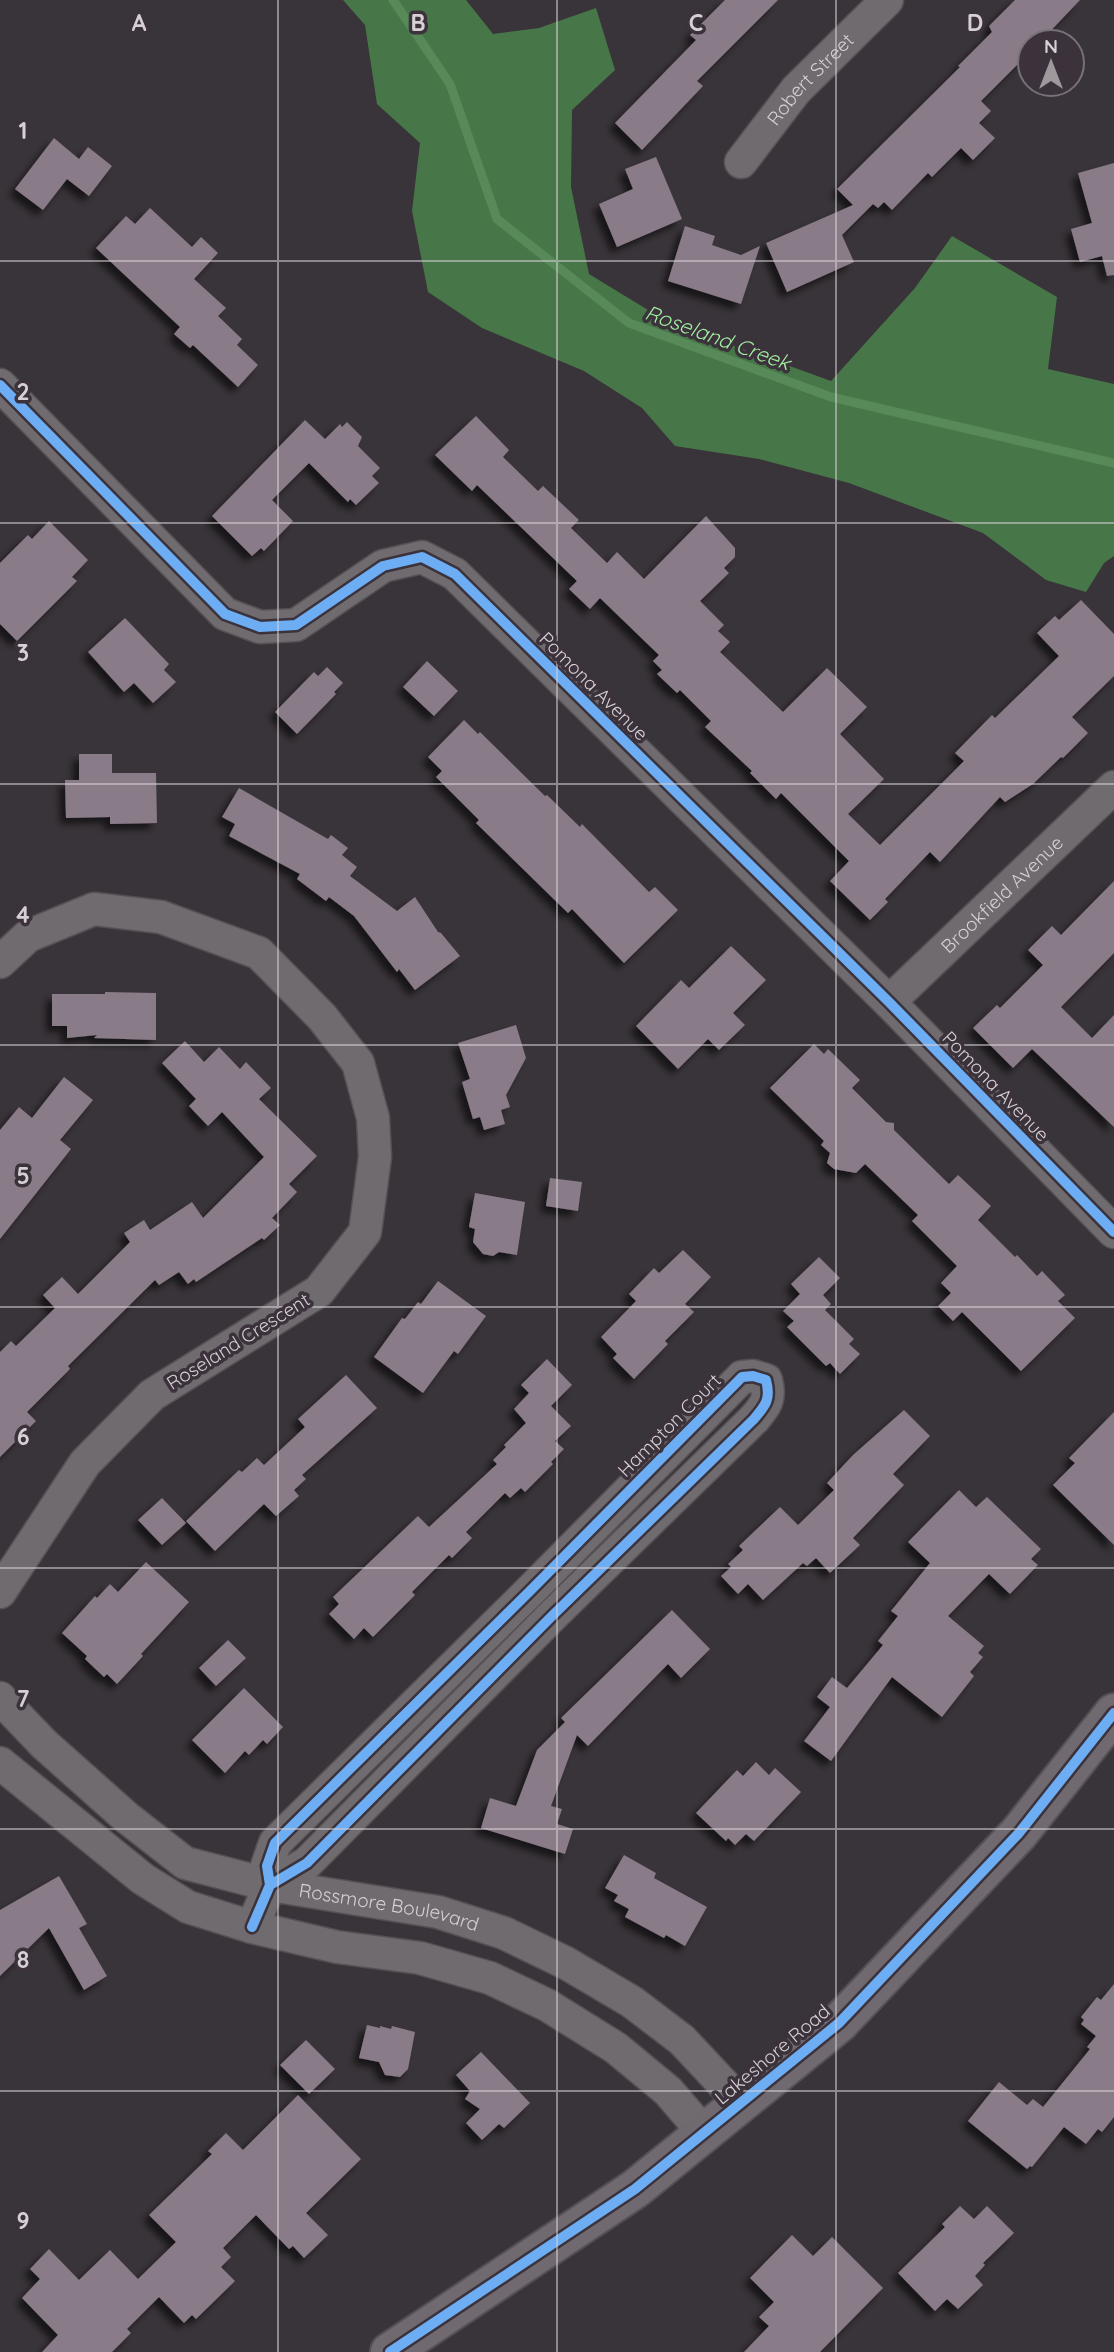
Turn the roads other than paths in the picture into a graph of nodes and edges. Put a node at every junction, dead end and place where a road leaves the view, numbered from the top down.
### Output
1 (887, 0) edge
2 (741, 162) dead end
3 (4, 398) edge
4 (1114, 787) edge
5 (0, 962) edge
6 (889, 1002) junction
7 (1114, 1232) edge
8 (530, 1591) junction
9 (0, 1592) edge
10 (552, 1616) junction
11 (502, 1618) junction
12 (527, 1642) junction
13 (0, 1698) edge
14 (1114, 1713) edge
15 (44, 1744) junction
16 (4, 1774) edge
17 (270, 1885) junction
18 (252, 1927) junction
19 (566, 1963) junction
20 (547, 2005) junction
21 (741, 2103) junction
22 (705, 2134) junction
23 (390, 2352) edge

1 - 2 street, Robert Street
3 - 6 street, Pomona Avenue
4 - 6 street, Brookfield Avenue
5 - 9 street, Roseland Crescent
6 - 7 street, Pomona Avenue
8 - 10 street
8 - 10 street, Hampton Court
8 - 11 street, Hampton Court
10 - 12 street, Hampton Court
11 - 12 street
11 - 17 street, Hampton Court
12 - 17 street, Hampton Court
13 - 15 street, Rossmore Boulevard
14 - 21 main road, Lakeshore Road
15 - 16 street
15 - 17 street, Rossmore Boulevard
16 - 18 street
17 - 18 street, Hampton Court
17 - 19 street, Rossmore Boulevard
18 - 20 street
19 - 20 street
19 - 21 street, Rossmore Boulevard
20 - 22 street
21 - 22 main road, Lakeshore Road
22 - 23 main road, Lakeshore Road

